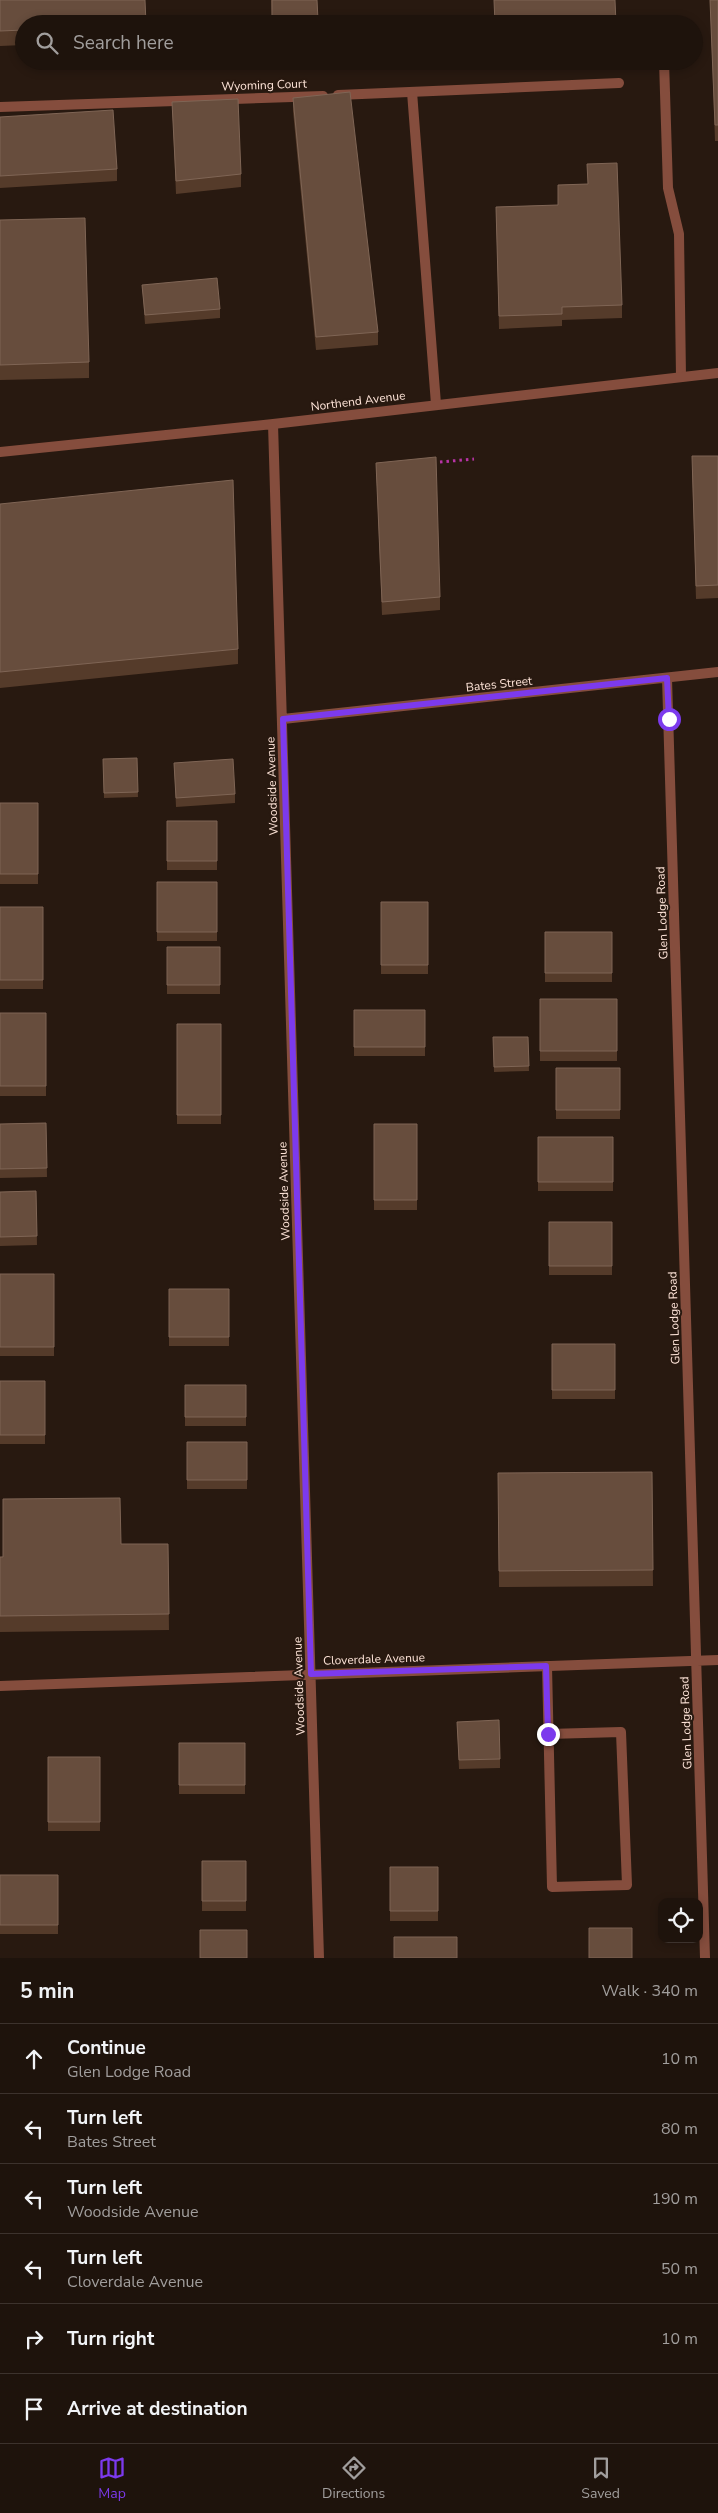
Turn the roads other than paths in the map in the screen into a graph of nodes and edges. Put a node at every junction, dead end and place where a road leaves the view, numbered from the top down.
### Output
1 (664, 70) edge
2 (619, 83) dead end
3 (412, 92) junction
4 (0, 107) edge
5 (718, 373) edge
6 (681, 377) junction
7 (436, 404) junction
8 (273, 424) junction
9 (0, 452) edge
10 (718, 672) edge
11 (667, 678) junction
12 (283, 719) junction
13 (718, 1660) edge
14 (696, 1661) junction
15 (546, 1666) junction
16 (311, 1674) junction
17 (0, 1686) edge
18 (548, 1734) junction
19 (319, 1958) edge
20 (705, 1958) edge

1 - 6 street
2 - 3 street, Wyoming Court
3 - 4 street, Wyoming Court
3 - 7 street
5 - 6 street, Northend Avenue
6 - 7 street, Northend Avenue
7 - 8 street, Northend Avenue
8 - 9 street, Northend Avenue
8 - 12 street, Woodside Avenue
10 - 11 street, Bates Street
11 - 12 street, Bates Street
11 - 14 street, Glen Lodge Road
12 - 16 street, Woodside Avenue
13 - 14 street, Cloverdale Avenue
14 - 15 street, Cloverdale Avenue
14 - 20 street, Glen Lodge Road
15 - 16 street, Cloverdale Avenue
15 - 18 street
16 - 17 street, Cloverdale Avenue
16 - 19 street, Woodside Avenue
18 - 18 street

